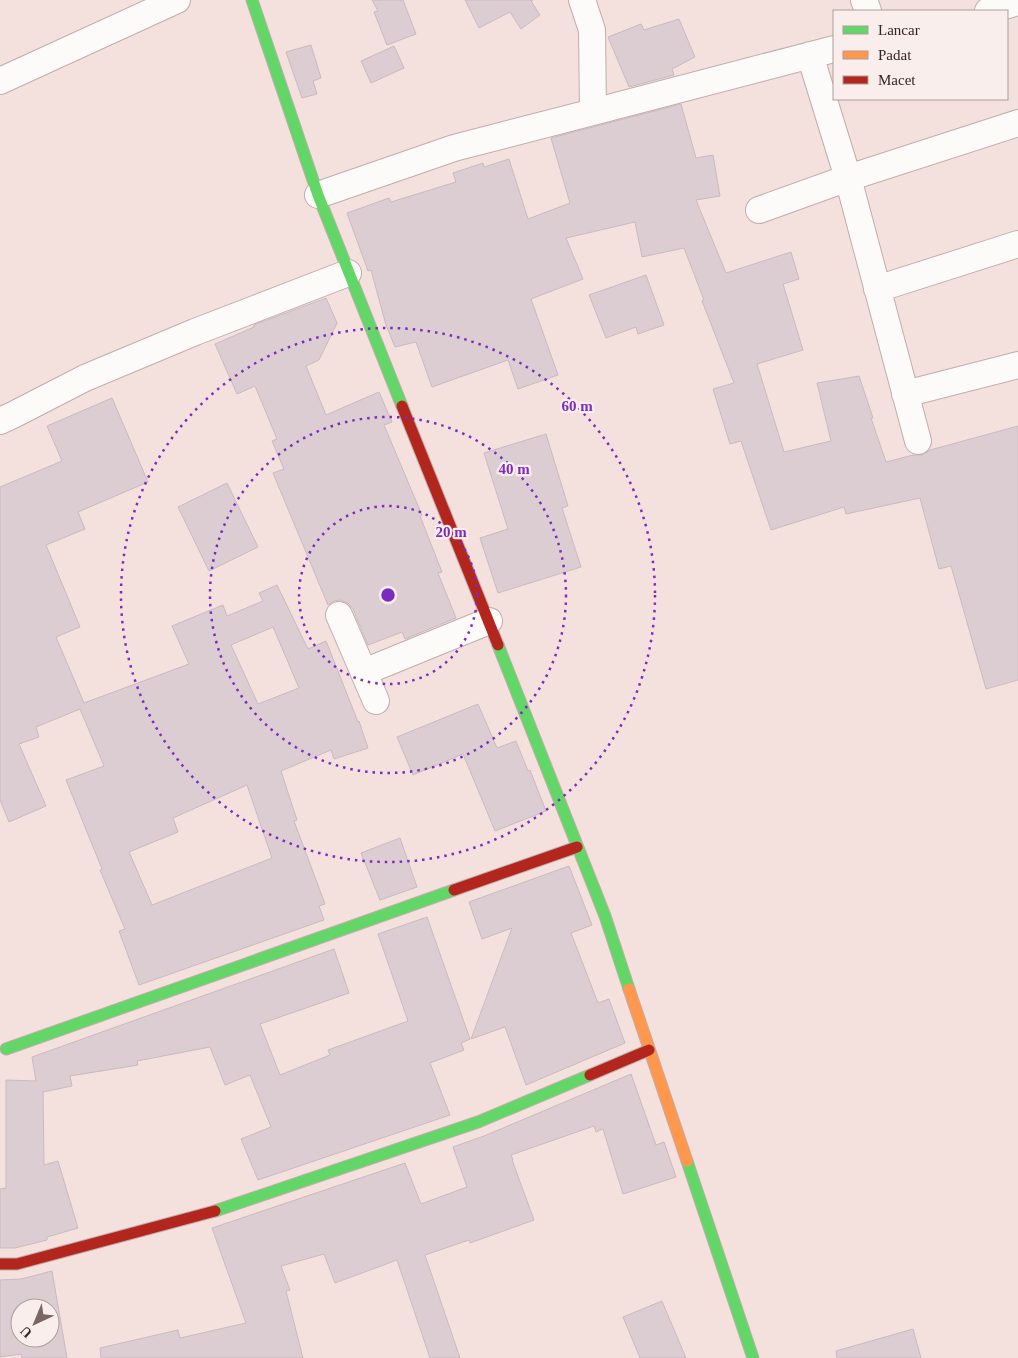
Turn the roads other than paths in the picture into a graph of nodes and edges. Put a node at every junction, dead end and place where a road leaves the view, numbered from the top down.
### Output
1 (177, 0) edge
2 (252, 0) edge
3 (582, 0) edge
4 (1018, 2) edge
5 (991, 10) edge
6 (822, 52) edge
7 (0, 82) edge
8 (593, 112) junction
9 (1018, 123) edge
10 (848, 178) junction
11 (318, 195) junction
12 (759, 210) dead end
13 (1018, 244) edge
14 (348, 273) junction
15 (877, 290) junction
16 (1018, 365) edge
17 (905, 394) junction
18 (0, 421) edge
19 (918, 441) dead end
20 (339, 615) dead end
21 (489, 621) junction
22 (364, 672) junction
23 (376, 701) dead end
24 (577, 847) junction
25 (6, 1049) dead end
26 (649, 1050) junction
27 (0, 1264) edge
28 (753, 1358) edge

1 - 7 street
2 - 11 street
3 - 8 street
4 - 5 street
6 - 8 street
6 - 10 street
8 - 11 street
9 - 10 street
10 - 12 street
10 - 15 street
11 - 14 street
13 - 15 street
14 - 18 street
14 - 21 street
15 - 17 street
16 - 17 street
17 - 19 street
20 - 22 street
21 - 22 street
21 - 24 street
22 - 23 street
24 - 25 street
24 - 26 street
26 - 27 street
26 - 28 street

